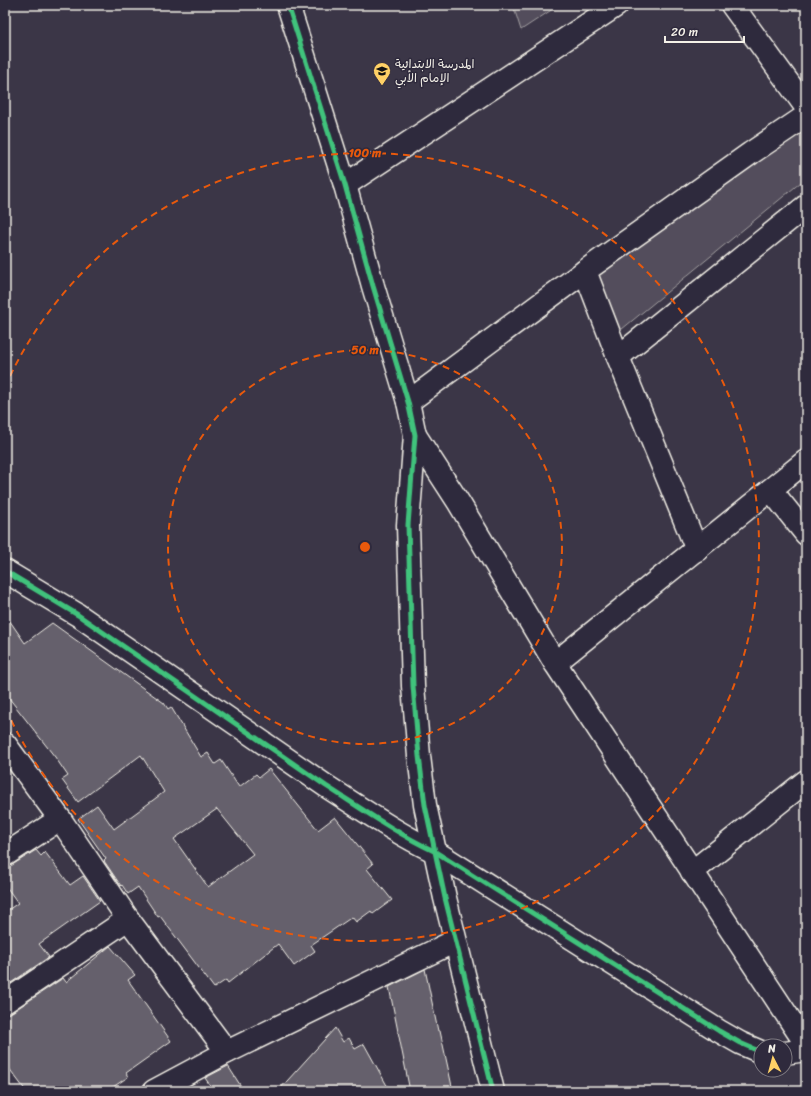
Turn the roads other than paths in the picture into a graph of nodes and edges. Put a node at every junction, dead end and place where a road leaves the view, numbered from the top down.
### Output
1 (288, 5) edge
2 (617, 5) edge
3 (732, 5) edge
4 (806, 107) edge
5 (806, 116) edge
6 (345, 185) junction
7 (806, 206) edge
8 (585, 271) junction
9 (618, 357) junction
10 (408, 402) junction
11 (415, 435) junction
12 (806, 462) edge
13 (771, 490) junction
14 (806, 534) edge
15 (697, 550) junction
16 (5, 571) edge
17 (555, 662) junction
18 (5, 744) edge
19 (806, 781) edge
20 (60, 819) junction
21 (434, 851) junction
22 (5, 855) edge
23 (692, 872) junction
24 (128, 919) junction
25 (454, 941) junction
26 (5, 1002) edge
27 (806, 1044) edge
28 (753, 1049) edge
29 (806, 1050) edge
30 (227, 1052) junction
31 (793, 1052) edge
32 (154, 1091) edge
33 (493, 1091) edge

1 - 6 street
2 - 6 street
3 - 4 street
5 - 8 street
6 - 10 street
7 - 9 street
8 - 9 street
8 - 10 street
9 - 15 street
10 - 11 street
11 - 17 street
11 - 21 street
12 - 13 street
13 - 14 street
13 - 15 street
15 - 17 street
16 - 21 street
17 - 23 street
18 - 20 street
19 - 23 street
20 - 22 street
20 - 24 street
21 - 25 street
21 - 28 street
23 - 27 street
24 - 26 street
24 - 30 street
25 - 30 street
25 - 33 street
29 - 31 street
30 - 32 street

